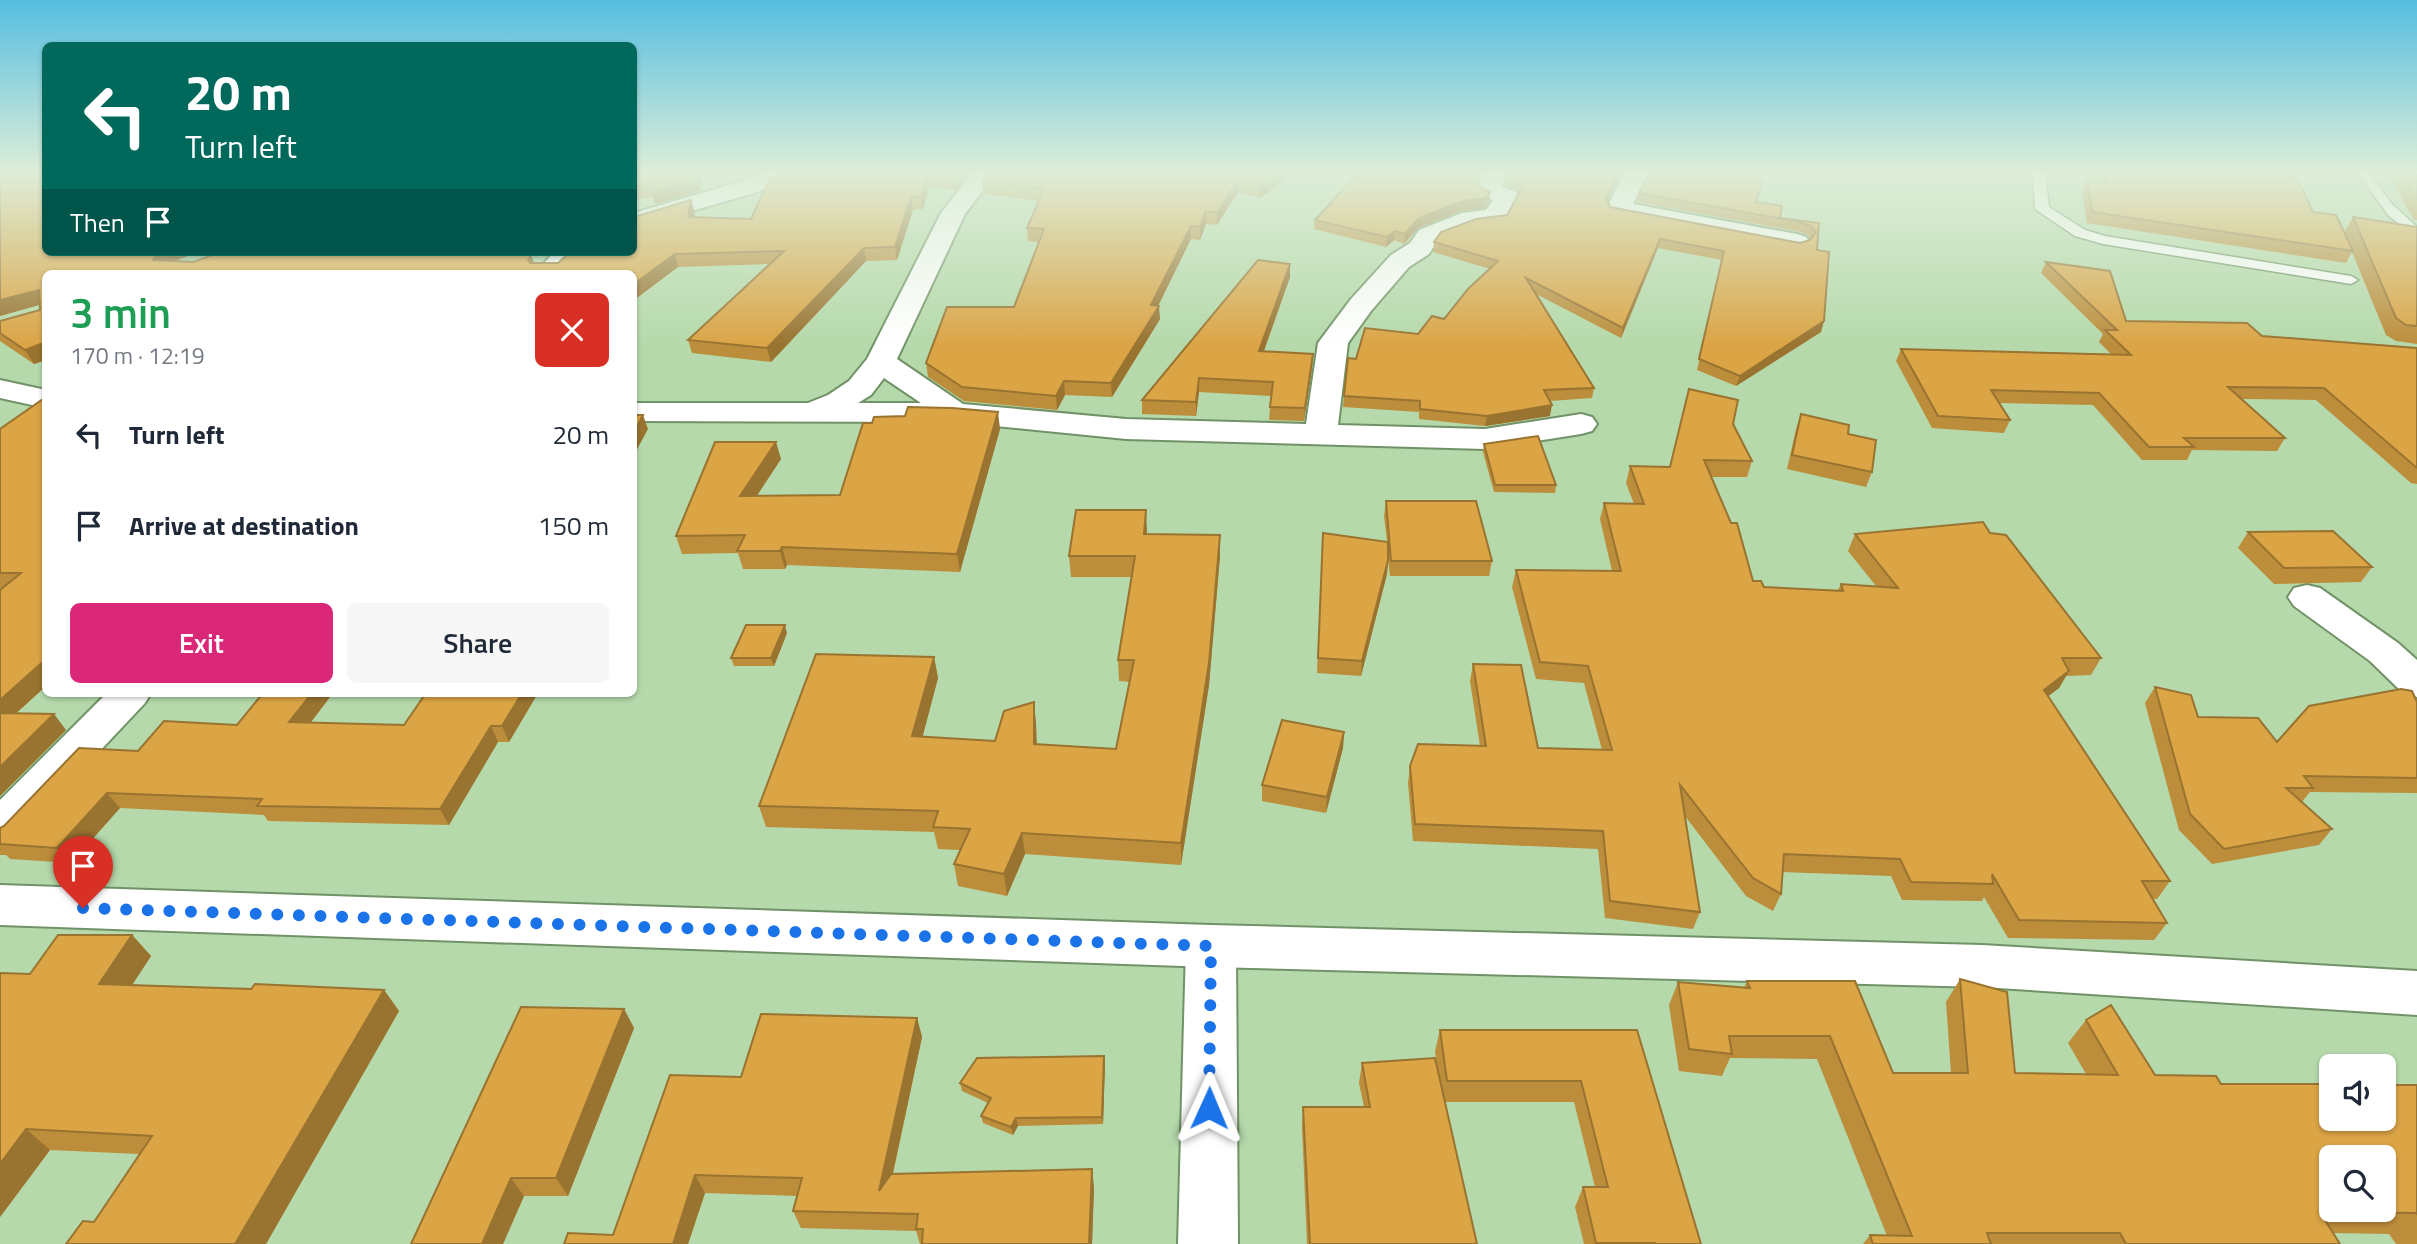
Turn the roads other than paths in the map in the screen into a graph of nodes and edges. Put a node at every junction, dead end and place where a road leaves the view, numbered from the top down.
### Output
1 (945, 230) edge
2 (1440, 230) edge
3 (1732, 230) edge
4 (2075, 230) edge
5 (1797, 242) edge
6 (565, 256) edge
7 (551, 270) edge
8 (2351, 280) dead end
9 (881, 362) junction
10 (0, 389) edge
11 (42, 397) edge
12 (637, 412) edge
13 (813, 412) junction
14 (955, 413) junction
15 (1581, 424) dead end
16 (1321, 435) junction
17 (2307, 597) dead end
18 (2417, 683) edge
19 (127, 697) edge
20 (0, 828) edge
21 (0, 905) edge
22 (1211, 946) junction
23 (2417, 993) edge
24 (1208, 1244) edge

1 - 9 street
2 - 16 street
3 - 5 street
4 - 8 lane
6 - 7 street
9 - 13 street
9 - 14 street
10 - 11 street
12 - 13 street
13 - 14 street
14 - 16 street
15 - 16 street
17 - 18 street
19 - 20 street
21 - 22 street
22 - 23 street
22 - 24 street

